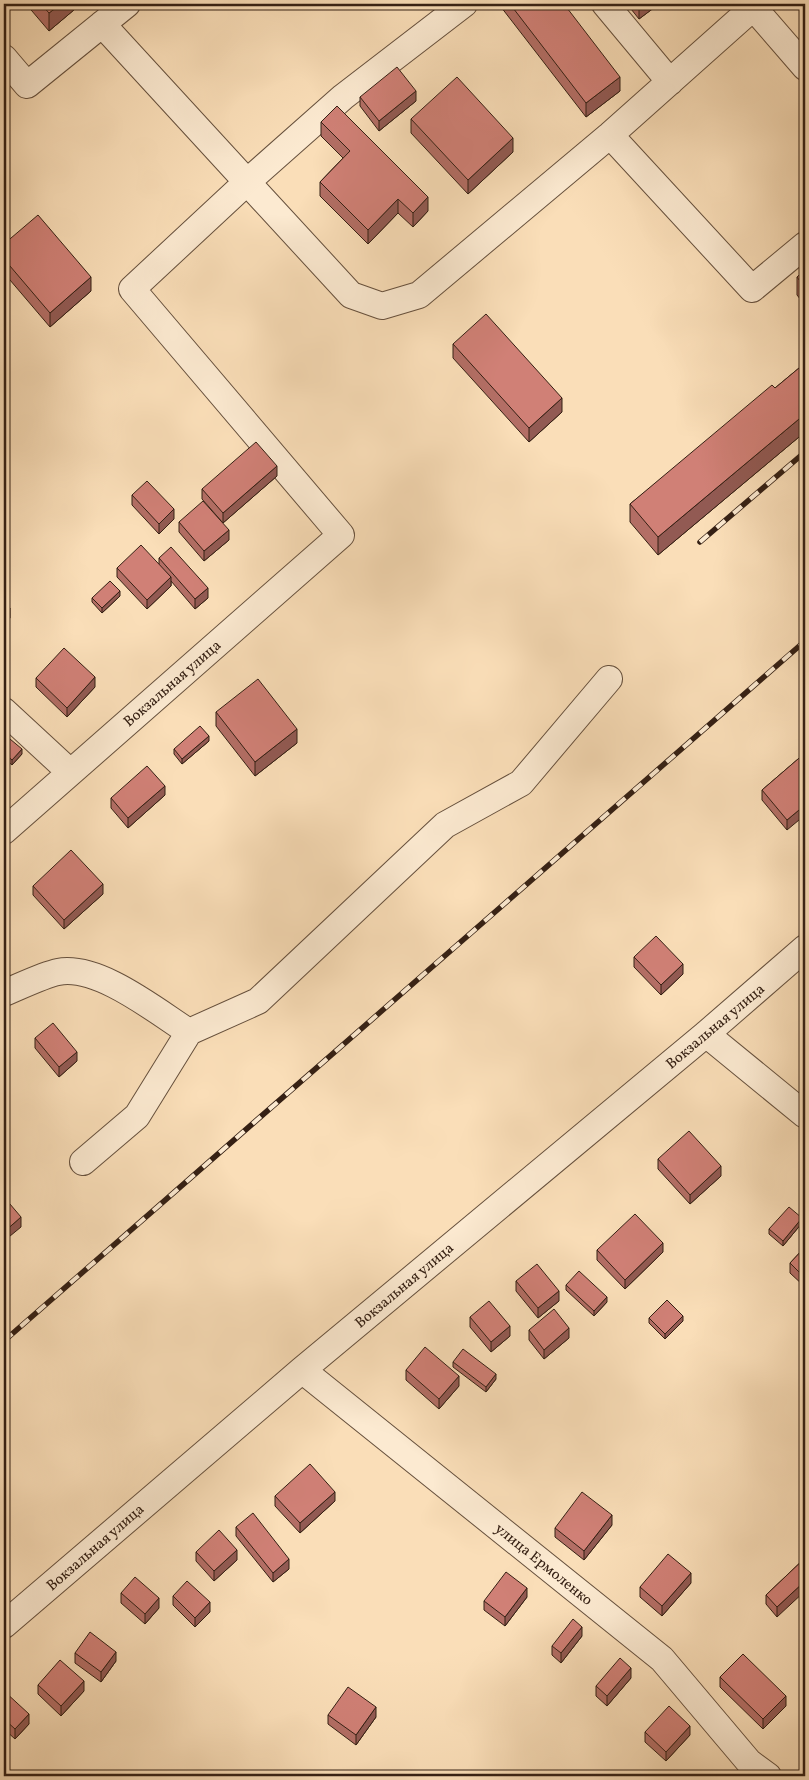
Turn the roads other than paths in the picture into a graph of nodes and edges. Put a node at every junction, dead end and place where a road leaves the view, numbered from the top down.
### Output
1 (127, 4) edge
2 (464, 4) edge
3 (605, 4) edge
4 (755, 6) edge
5 (102, 24) junction
6 (4, 58) edge
7 (805, 68) edge
8 (670, 82) junction
9 (610, 135) junction
10 (247, 182) junction
11 (805, 245) edge
12 (609, 679) dead end
13 (4, 711) edge
14 (70, 772) junction
15 (4, 831) edge
16 (805, 948) edge
17 (4, 993) edge
18 (189, 1032) junction
19 (706, 1034) junction
20 (805, 1115) edge
21 (83, 1162) dead end
22 (302, 1370) junction
23 (4, 1625) edge
24 (768, 1776) edge

1 - 5 street
2 - 10 street
3 - 8 street
4 - 7 street
4 - 8 street
5 - 6 street
5 - 10 street
8 - 9 street
9 - 10 street
9 - 11 street
10 - 14 street, Вокзальная улица
12 - 18 street
13 - 14 street
14 - 15 street, Вокзальная улица
16 - 19 street, Вокзальная улица
17 - 18 street
18 - 21 street
19 - 20 street
19 - 22 street, Вокзальная улица
22 - 23 street, Вокзальная улица
22 - 24 street, улица Ермоленко

